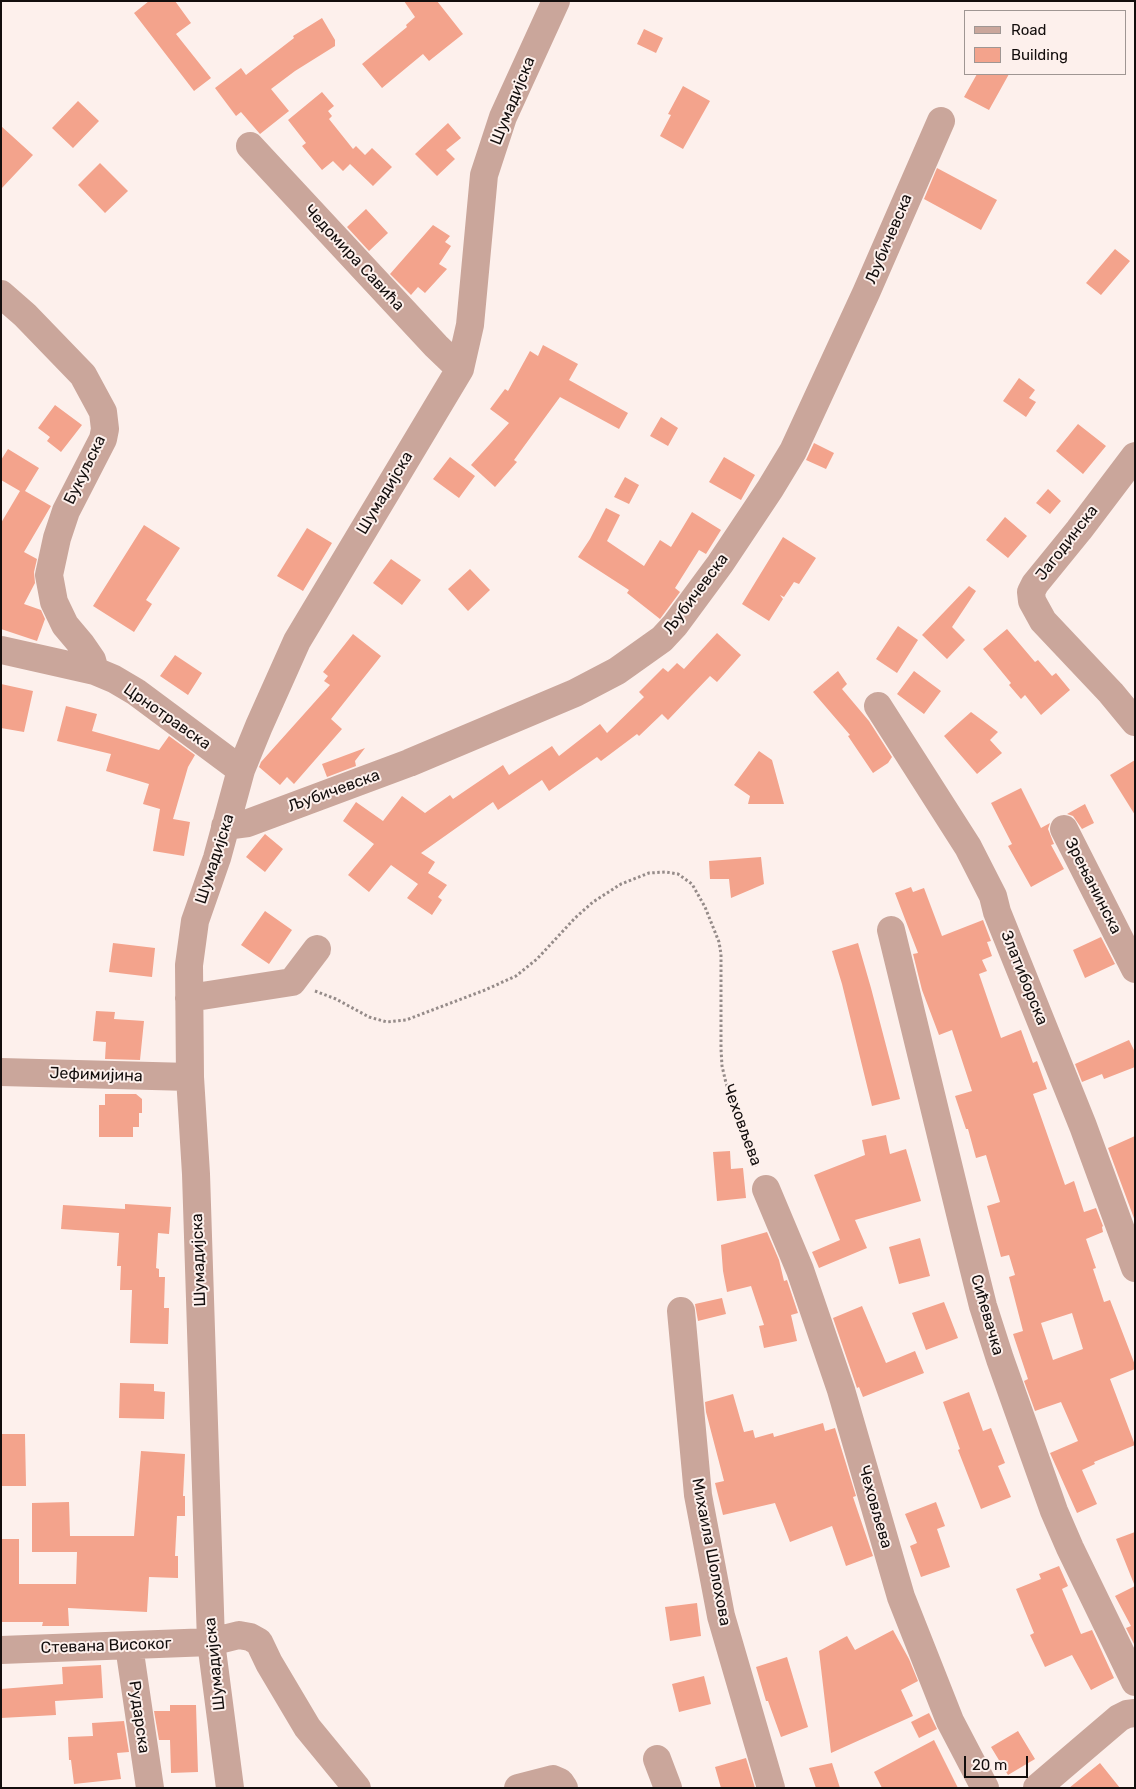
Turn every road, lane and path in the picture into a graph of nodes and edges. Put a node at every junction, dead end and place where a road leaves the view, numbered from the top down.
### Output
1 (556, 1) edge
2 (941, 121) dead end
3 (250, 146) dead end
4 (1, 294) edge
5 (460, 369) junction
6 (1135, 456) edge
7 (1, 650) edge
8 (96, 671) junction
9 (878, 706) dead end
10 (1135, 722) edge
11 (241, 770) junction
12 (226, 826) junction
13 (1064, 829) dead end
14 (891, 930) dead end
15 (317, 949) dead end
16 (1135, 969) edge
17 (292, 982) junction
18 (189, 998) junction
19 (1, 1072) edge
20 (190, 1077) junction
21 (766, 1189) joint
22 (1135, 1268) edge
23 (681, 1311) dead end
24 (211, 1642) junction
25 (129, 1646) junction
26 (1, 1650) edge
27 (1135, 1682) edge
28 (1135, 1713) edge
29 (657, 1759) dead end
30 (562, 1785) edge
31 (150, 1788) edge
32 (230, 1788) edge
33 (357, 1788) edge
34 (518, 1788) edge
35 (668, 1788) edge
36 (772, 1788) edge
37 (985, 1788) edge
38 (1037, 1788) edge

1 - 5 street, Шумадијска
2 - 12 street, Љубичевска
3 - 5 street, Чедомира Савића
4 - 8 street, Букуљска
5 - 11 street, Шумадијска
6 - 10 street, Јагодинска
7 - 8 street, Црнотравска
8 - 11 street, Црнотравска
9 - 22 street, Златиборска
11 - 12 street, Шумадијска
12 - 18 street, Шумадијска
13 - 16 street, Зрењанинска
14 - 27 street, Сићевачка
15 - 17 street
17 - 18 street
17 - 21 path, Чеховљева
18 - 20 street, Шумадијска
19 - 20 street, Јефимијина
20 - 24 street, Шумадијска
21 - 37 street, Чеховљева
23 - 36 street, Михаила Шолохова
24 - 25 street, Стевана Високог
24 - 32 street, Шумадијска
24 - 33 street, Стевана Високог
25 - 26 street, Стевана Високог
25 - 31 street, Рударска
28 - 38 street
29 - 35 street
30 - 34 street

